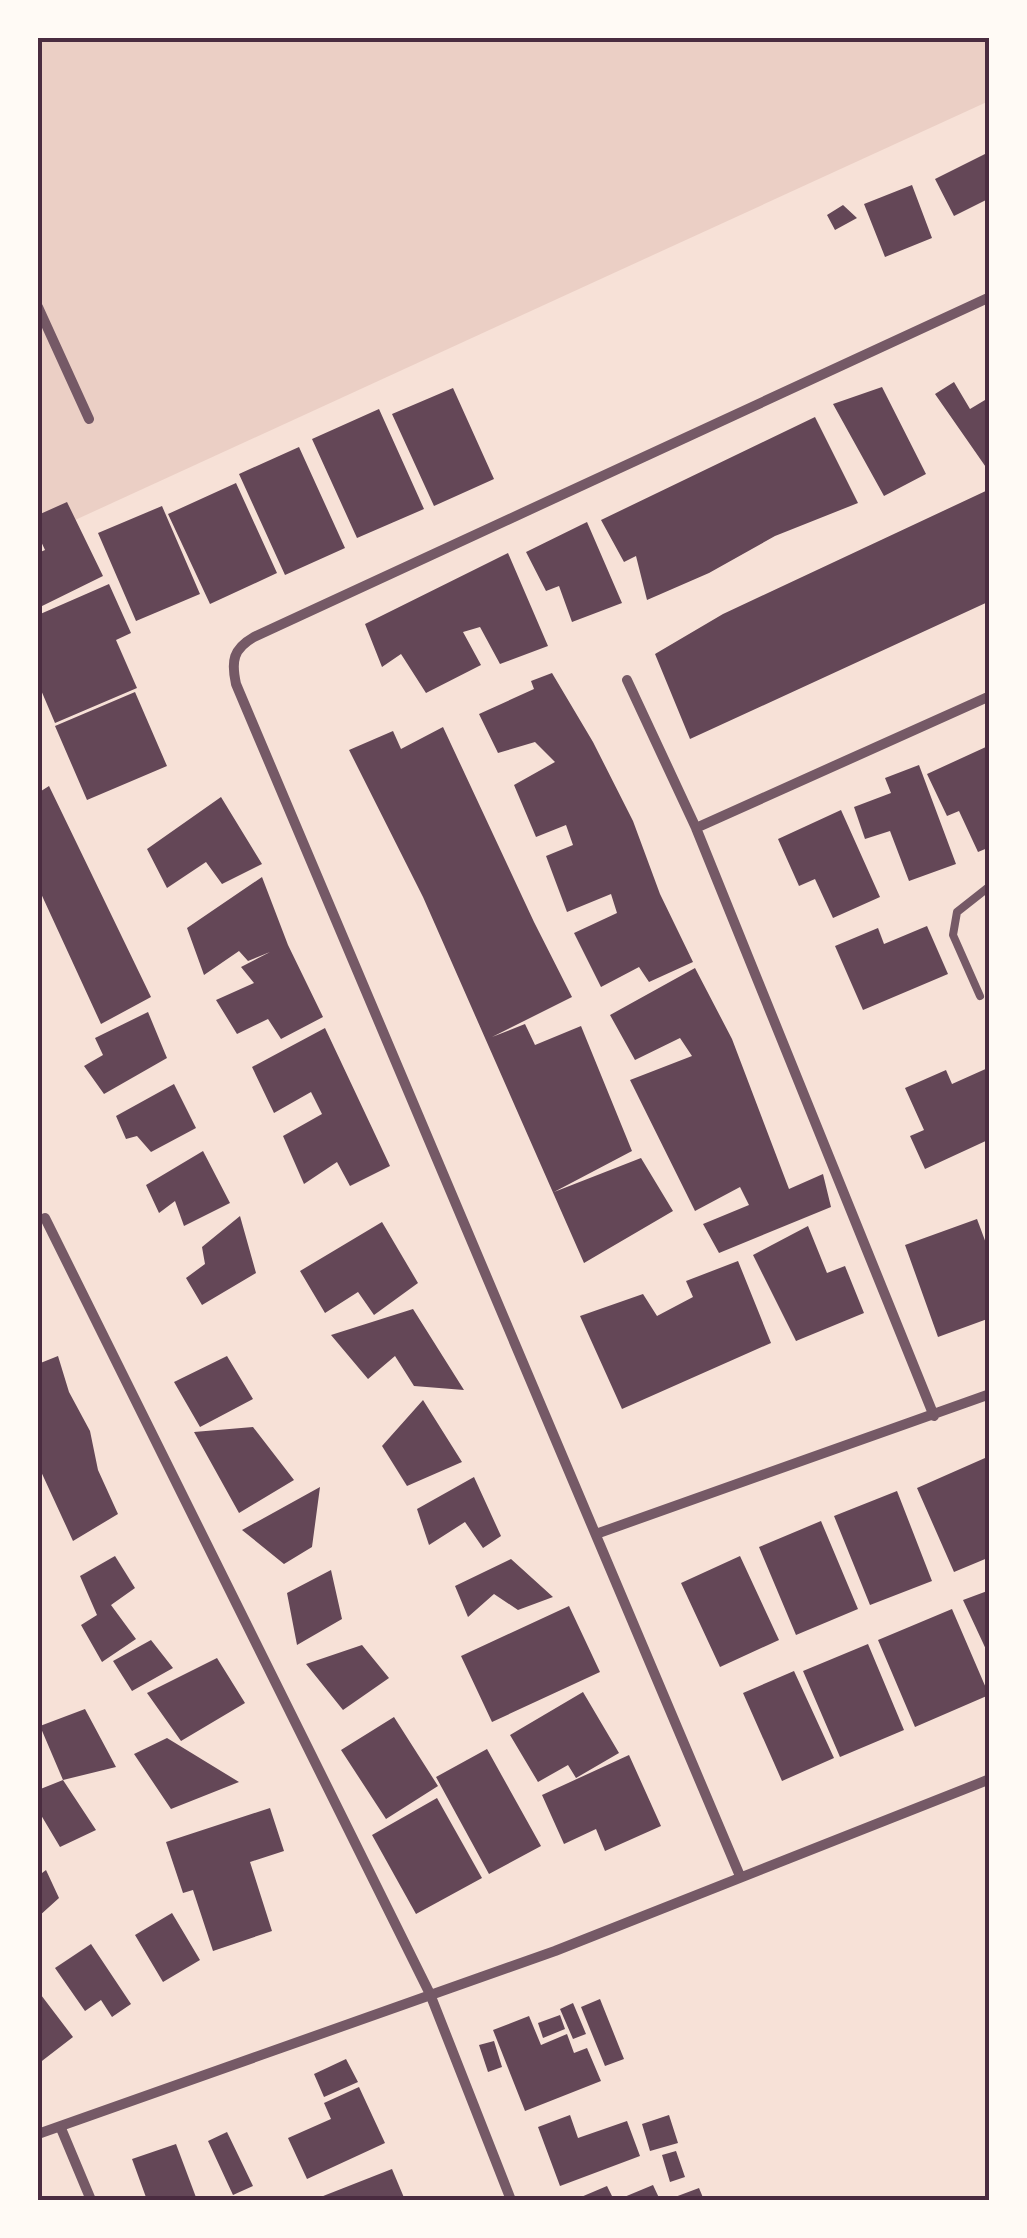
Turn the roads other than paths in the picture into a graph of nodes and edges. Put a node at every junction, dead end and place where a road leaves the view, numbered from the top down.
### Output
1 (990, 297) edge
2 (38, 307) edge
3 (88, 419) dead end
4 (627, 680) dead end
5 (990, 696) edge
6 (696, 828) junction
7 (990, 886) edge
8 (980, 996) dead end
9 (46, 1218) dead end
10 (990, 1394) edge
11 (934, 1416) junction
12 (596, 1534) junction
13 (990, 1779) edge
14 (740, 1876) junction
15 (430, 1994) junction
16 (60, 2126) junction
17 (38, 2134) edge
18 (90, 2200) edge
19 (511, 2200) edge

1 - 12 street
2 - 3 street
4 - 6 street
5 - 6 street
6 - 11 street
7 - 8 lane
9 - 15 street
10 - 11 street
11 - 12 street
12 - 14 street
13 - 14 street
14 - 15 street
15 - 16 street
15 - 19 street
16 - 17 street
16 - 18 street

